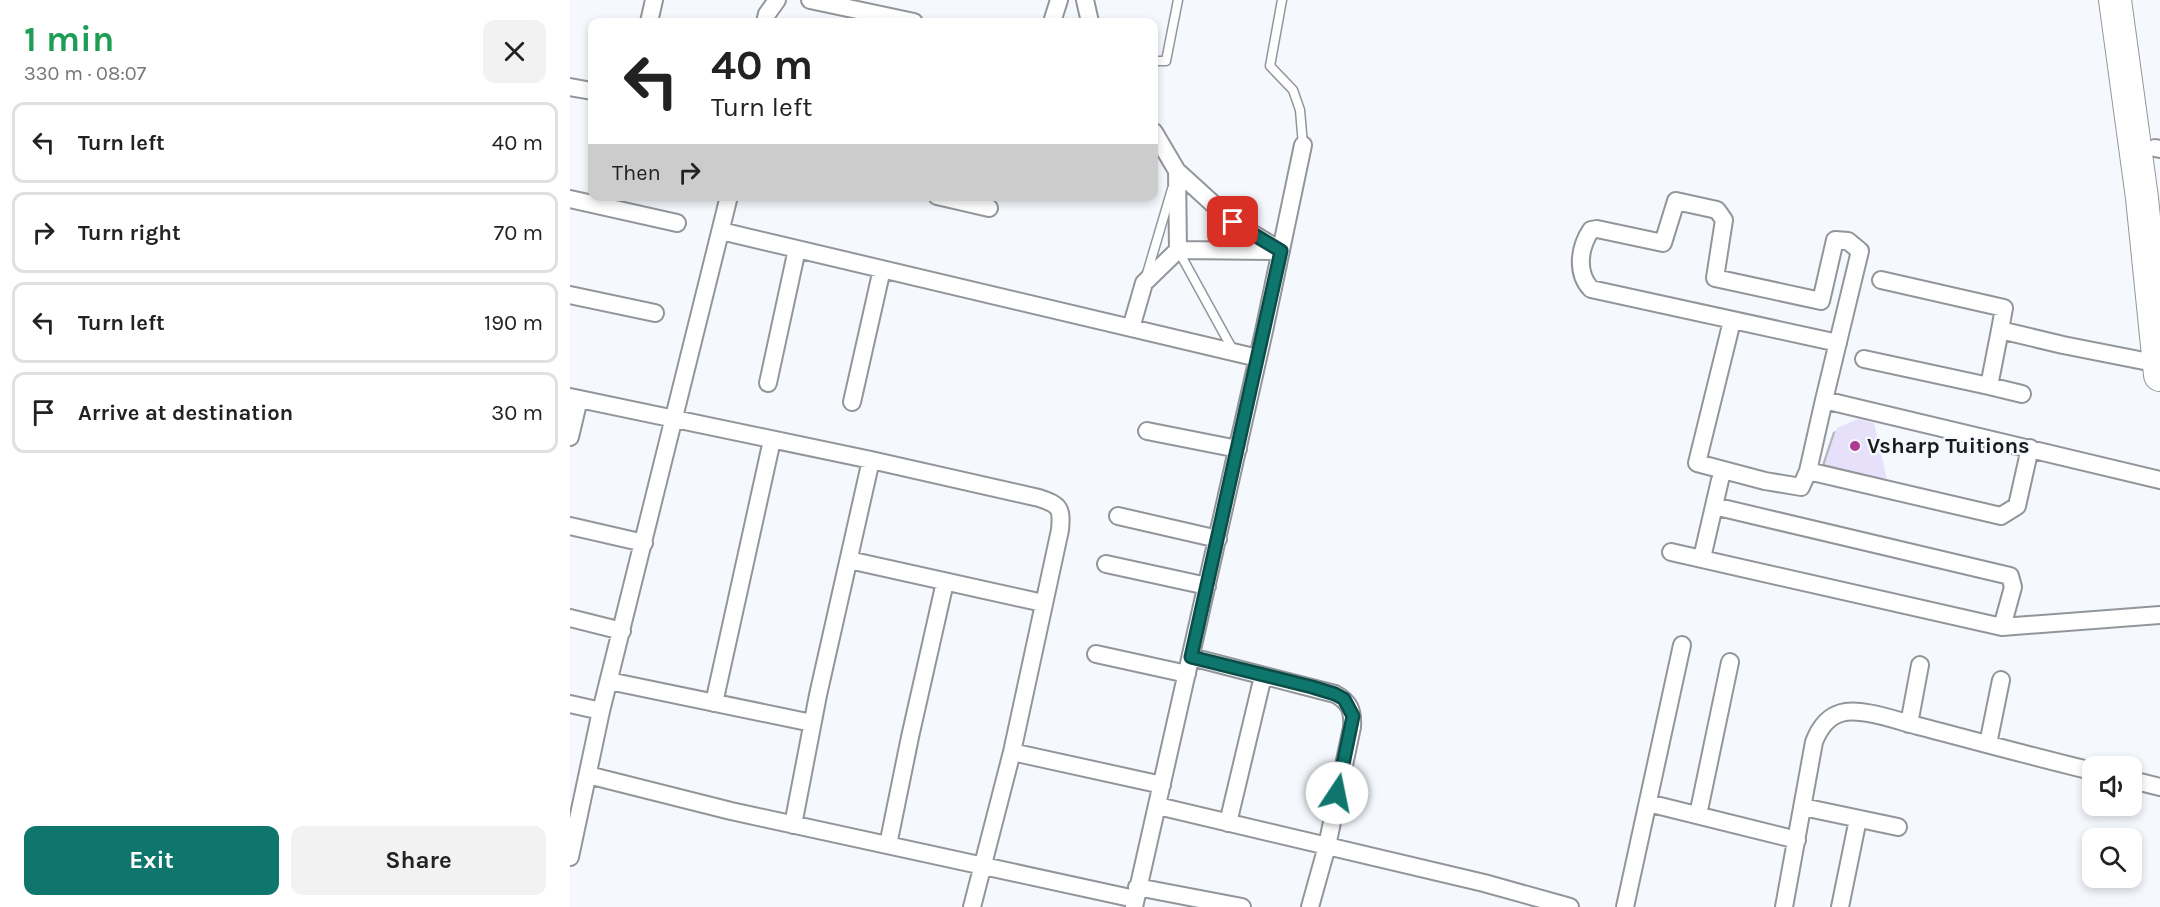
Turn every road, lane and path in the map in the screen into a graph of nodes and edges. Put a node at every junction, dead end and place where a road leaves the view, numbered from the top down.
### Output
1 (654, 0) edge
2 (777, 0) edge
3 (810, 0) edge
4 (1059, 0) edge
5 (1085, 0) edge
6 (1178, 0) edge
7 (1282, 0) edge
8 (2115, 0) edge
9 (2136, 0) edge
10 (650, 18) edge
11 (766, 18) edge
12 (895, 18) edge
13 (1053, 18) edge
14 (1089, 18) edge
15 (1158, 61) edge
16 (570, 87) edge
17 (588, 91) edge
18 (1158, 139) edge
19 (1303, 145) joint
20 (2158, 148) edge
21 (1177, 171) junction
22 (2160, 194) edge
23 (570, 199) edge
24 (588, 201) edge
25 (728, 201) edge
26 (959, 201) edge
27 (604, 202) edge
28 (989, 208) dead end
29 (677, 224) dead end
30 (721, 231) junction
31 (797, 249) junction
32 (1178, 250) junction
33 (1281, 251) junction
34 (882, 269) junction
35 (1881, 280) dead end
36 (1144, 283) junction
37 (570, 295) edge
38 (656, 313) dead end
39 (1732, 321) junction
40 (1131, 328) junction
41 (2000, 330) junction
42 (1838, 343) junction
43 (1234, 353) junction
44 (1258, 358) junction
45 (1864, 359) dead end
46 (2159, 370) edge
47 (768, 383) dead end
48 (1989, 386) junction
49 (2022, 394) dead end
50 (574, 398) edge
51 (1824, 400) junction
52 (852, 402) dead end
53 (673, 418) junction
54 (1147, 430) dead end
55 (570, 437) edge
56 (772, 440) junction
57 (2030, 448) junction
58 (1238, 449) junction
59 (871, 460) junction
60 (1808, 471) junction
61 (1720, 480) dead end
62 (2160, 480) edge
63 (1714, 506) junction
64 (1118, 516) dead end
65 (570, 526) edge
66 (1218, 539) junction
67 (644, 543) junction
68 (1671, 552) dead end
69 (1702, 558) junction
70 (849, 560) junction
71 (1106, 564) dead end
72 (945, 582) junction
73 (1207, 586) junction
74 (1043, 603) junction
75 (2160, 615) edge
76 (570, 618) edge
77 (2002, 627) junction
78 (622, 631) junction
79 (1682, 645) dead end
80 (1096, 654) dead end
81 (1191, 657) junction
82 (1730, 662) dead end
83 (1920, 665) dead end
84 (1187, 674) junction
85 (1263, 676) junction
86 (2001, 680) dead end
87 (609, 681) junction
88 (714, 703) junction
89 (570, 704) edge
90 (601, 711) junction
91 (812, 723) junction
92 (1908, 724) junction
93 (1988, 744) junction
94 (1012, 752) junction
95 (2082, 768) edge
96 (588, 775) junction
97 (2142, 782) edge
98 (1162, 785) junction
99 (2160, 787) edge
100 (575, 803) edge
101 (1648, 803) junction
102 (1158, 806) junction
103 (1803, 807) junction
104 (1698, 815) junction
105 (1858, 819) junction
106 (1228, 823) junction
107 (793, 825) junction
108 (1898, 827) dead end
109 (1797, 840) junction
110 (888, 845) junction
111 (1326, 846) junction
112 (570, 857) edge
113 (982, 867) junction
114 (1136, 898) edge
115 (972, 907) edge
116 (1242, 907) edge
117 (1310, 907) edge
118 (1570, 907) edge
119 (1625, 907) edge
120 (1784, 907) edge
121 (1840, 907) edge

1 - 10 street
2 - 11 street
3 - 12 street
4 - 13 street
5 - 14 street
6 - 15 lane
7 - 19 lane
8 - 46 highway
9 - 20 highway
16 - 17 street
18 - 21 street
19 - 33 street
20 - 22 highway
21 - 32 street
21 - 33 street
21 - 36 lane
23 - 24 street
25 - 30 street
26 - 28 street
27 - 29 street
30 - 31 street
30 - 53 street
31 - 34 street
31 - 47 street
32 - 33 street
32 - 36 street
32 - 43 lane
33 - 44 street
34 - 40 street
34 - 52 street
35 - 41 street
36 - 40 street
37 - 38 street
39 - 42 street
39 - 42 street
39 - 60 street
40 - 43 street
41 - 46 street
41 - 48 street
42 - 51 street
43 - 44 street
44 - 58 street
45 - 48 street
48 - 49 street
50 - 53 street
50 - 55 street
51 - 57 street
51 - 60 street
53 - 56 street
53 - 67 street
54 - 58 street
56 - 59 street
56 - 88 street
57 - 60 street
57 - 62 street
58 - 66 street
59 - 70 street
59 - 74 street
61 - 63 street
63 - 69 street
63 - 77 street
64 - 66 street
65 - 67 street
66 - 73 street
67 - 78 street
68 - 69 street
69 - 77 street
70 - 72 street
70 - 91 street
71 - 73 street
72 - 74 street
72 - 110 street
73 - 81 street
74 - 94 street
75 - 77 street
76 - 78 street
78 - 87 street
79 - 101 street
80 - 84 street
81 - 84 street
81 - 85 street
82 - 104 street
83 - 92 street
84 - 98 street
85 - 106 street
85 - 111 street
86 - 93 street
87 - 88 street
87 - 90 street
88 - 91 street
89 - 90 street
90 - 96 street
91 - 107 street
92 - 93 street
92 - 103 street
93 - 95 street
94 - 98 street
94 - 113 street
96 - 100 street
96 - 107 street
97 - 99 street
98 - 102 street
100 - 112 street
101 - 104 street
101 - 119 street
102 - 106 street
102 - 114 street
103 - 105 street
103 - 109 street
104 - 109 street
105 - 108 street
105 - 121 street
106 - 111 street
107 - 110 street
109 - 120 street
110 - 113 street
111 - 117 street
111 - 118 street
113 - 114 street
113 - 115 street
114 - 116 street

